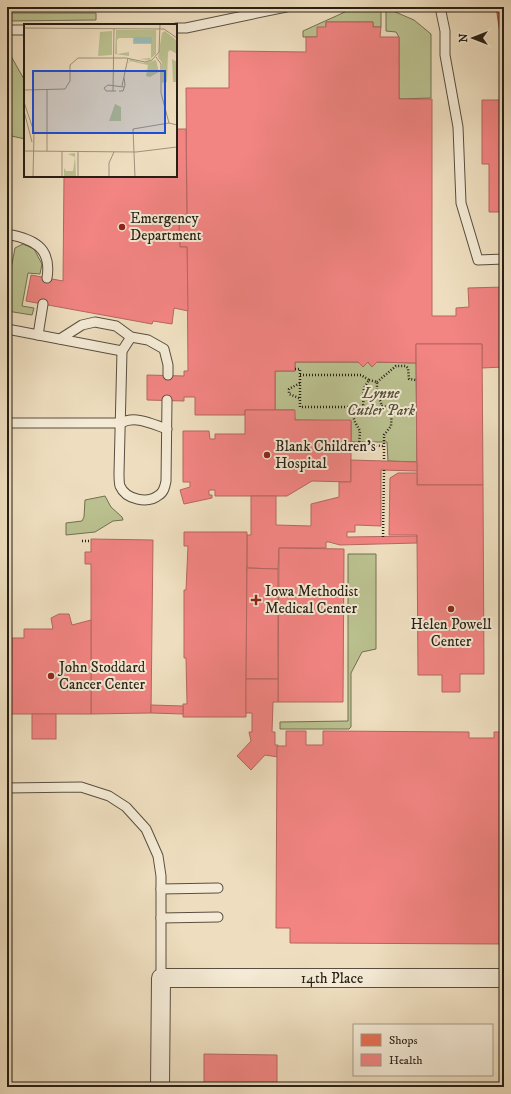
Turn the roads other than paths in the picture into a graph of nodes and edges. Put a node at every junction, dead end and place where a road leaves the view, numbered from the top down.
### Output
1 (286, 7) edge
2 (440, 7) edge
3 (177, 28) edge
4 (7, 30) edge
5 (24, 30) edge
6 (7, 234) edge
7 (504, 259) edge
8 (47, 278) dead end
9 (43, 304) dead end
10 (7, 330) edge
11 (38, 335) junction
12 (131, 337) junction
13 (60, 339) junction
14 (122, 351) junction
15 (168, 375) dead end
16 (167, 400) dead end
17 (7, 423) edge
18 (121, 424) junction
19 (167, 429) junction
20 (7, 788) edge
21 (218, 888) dead end
22 (161, 889) junction
23 (218, 917) dead end
24 (161, 918) junction
25 (160, 978) junction
26 (504, 978) edge
27 (160, 1087) edge

1 - 3 lane
2 - 7 lane
4 - 5 lane
6 - 8 lane
9 - 11 lane
10 - 11 lane
11 - 13 lane
12 - 13 lane
12 - 14 lane
12 - 15 lane
13 - 14 lane
14 - 18 lane
16 - 19 lane
17 - 18 lane
18 - 19 lane
18 - 19 lane
20 - 22 lane
21 - 22 lane
22 - 24 lane
23 - 24 lane
24 - 25 lane
25 - 26 street, 14th Place
25 - 27 street

